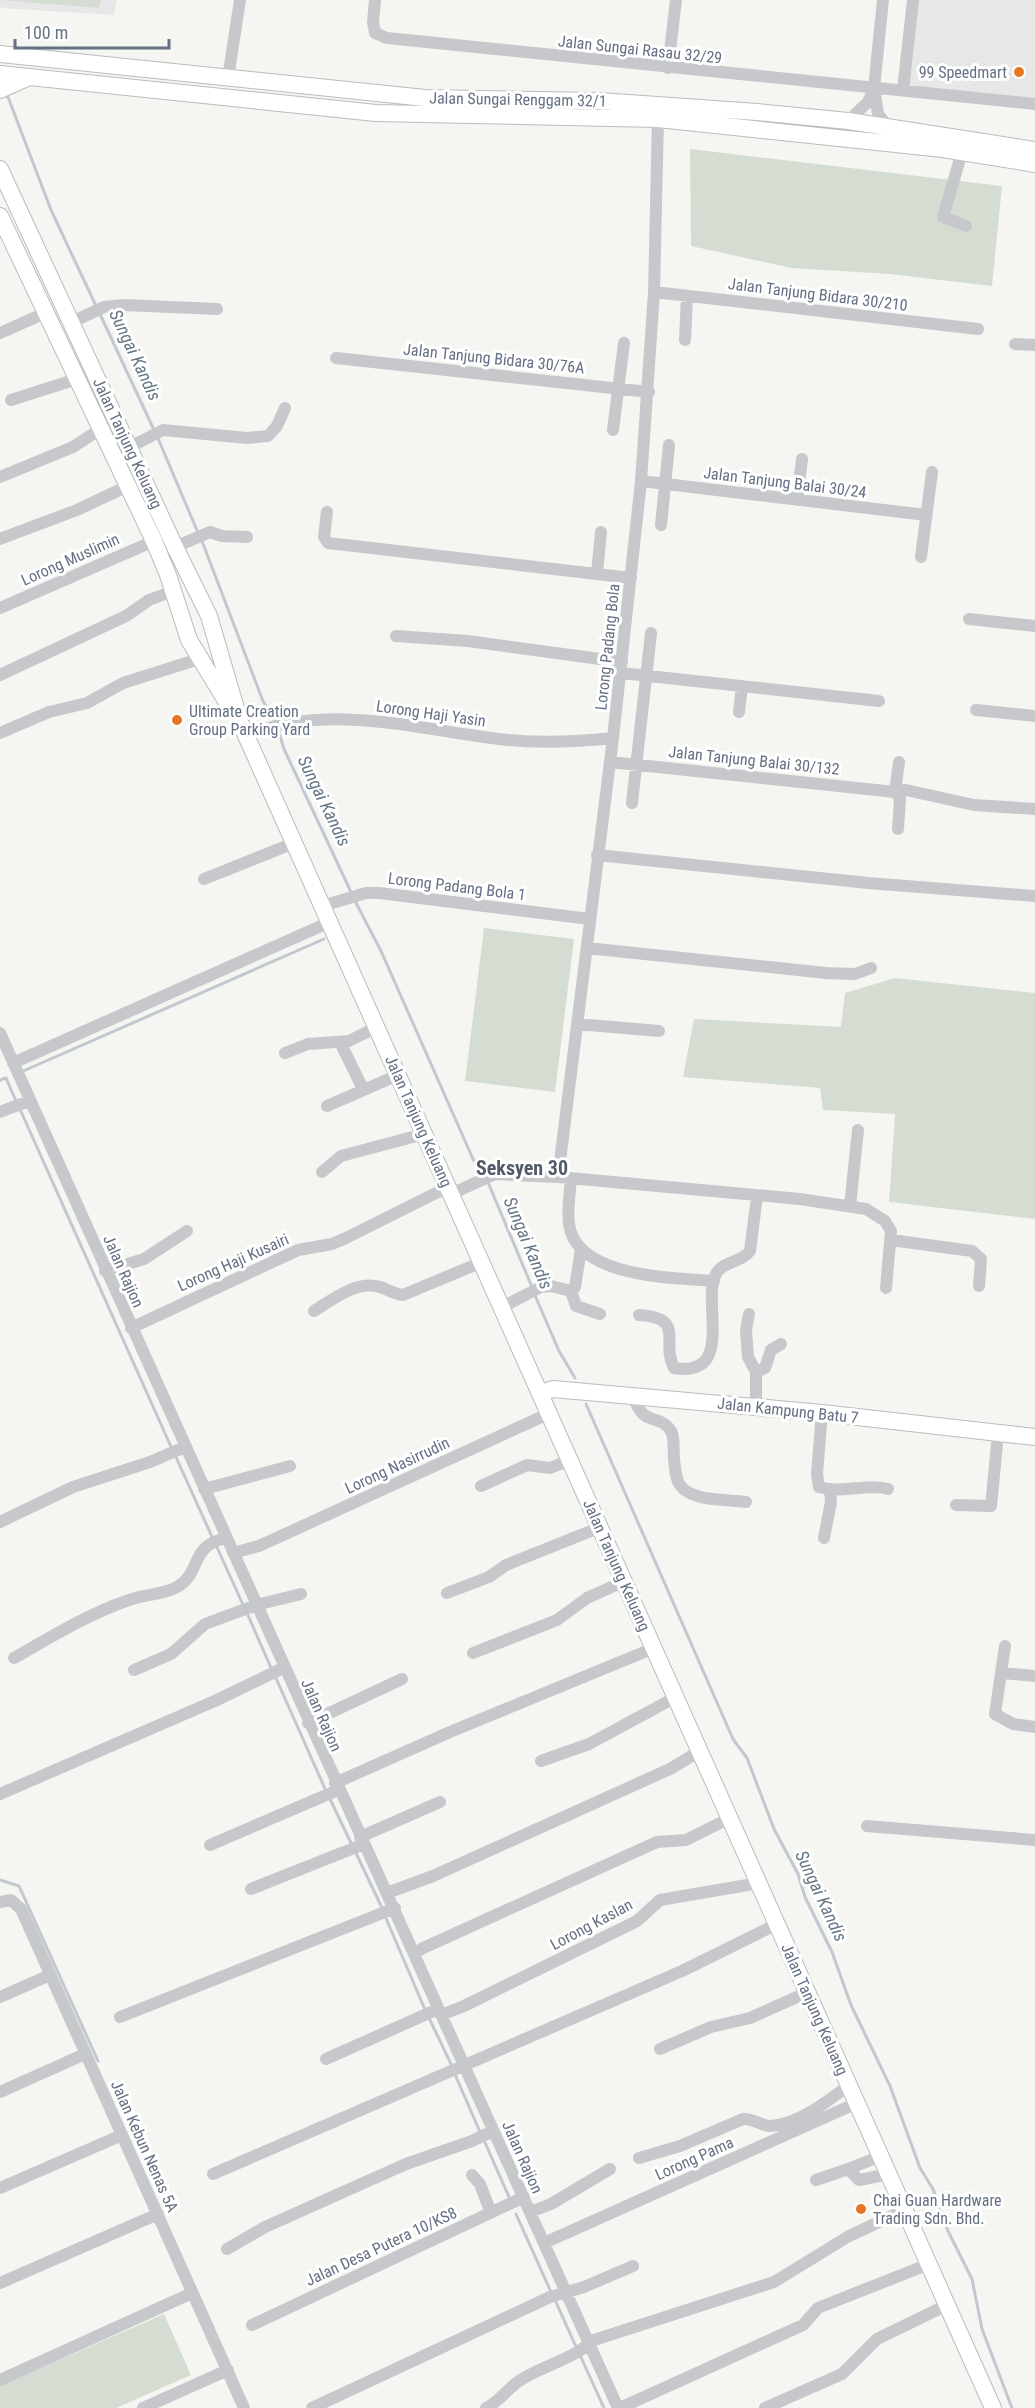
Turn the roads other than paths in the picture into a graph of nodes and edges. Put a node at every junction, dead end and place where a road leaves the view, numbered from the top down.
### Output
1 (240, 0) edge
2 (375, 0) edge
3 (676, 0) edge
4 (883, 0) edge
5 (913, 0) edge
6 (0, 54) edge
7 (668, 68) junction
8 (0, 74) edge
9 (31, 77) junction
10 (228, 78) junction
11 (874, 88) junction
12 (0, 90) edge
13 (903, 90) junction
14 (1035, 104) edge
15 (487, 107) junction
16 (658, 119) junction
17 (848, 121) junction
18 (888, 127) junction
19 (1035, 150) edge
20 (962, 152) junction
21 (1035, 164) edge
22 (0, 169) edge
23 (0, 216) edge
24 (966, 226) dead end
25 (654, 292) junction
26 (687, 296) junction
27 (217, 309) dead end
28 (45, 313) junction
29 (79, 318) junction
30 (978, 329) dead end
31 (0, 333) edge
32 (685, 340) dead end
33 (624, 343) dead end
34 (1015, 344) dead end
35 (1035, 345) edge
36 (336, 358) dead end
37 (77, 379) junction
38 (618, 387) junction
39 (649, 392) junction
40 (11, 400) dead end
41 (285, 408) dead end
42 (102, 428) junction
43 (613, 430) dead end
44 (134, 444) junction
45 (669, 445) dead end
46 (802, 459) dead end
47 (932, 472) dead end
48 (0, 477) edge
49 (641, 481) junction
50 (665, 484) junction
51 (128, 486) junction
52 (797, 500) junction
53 (327, 512) dead end
54 (926, 515) junction
55 (661, 525) dead end
56 (601, 532) dead end
57 (248, 537) dead end
58 (0, 539) edge
59 (154, 541) junction
60 (182, 544) junction
61 (921, 557) dead end
62 (597, 573) junction
63 (631, 578) junction
64 (192, 581) junction
65 (172, 591) junction
66 (0, 608) edge
67 (993, 614) dead end
68 (1035, 618) edge
69 (969, 619) dead end
70 (1035, 626) edge
71 (651, 633) dead end
72 (396, 636) dead end
73 (199, 659) junction
74 (621, 667) junction
75 (0, 675) edge
76 (646, 676) junction
77 (742, 686) junction
78 (879, 701) dead end
79 (976, 710) dead end
80 (739, 712) dead end
81 (1035, 716) edge
82 (243, 729) junction
83 (0, 733) edge
84 (613, 738) junction
85 (610, 762) junction
86 (899, 762) dead end
87 (637, 764) junction
88 (895, 792) junction
89 (632, 803) dead end
90 (1035, 809) edge
91 (898, 829) dead end
92 (294, 843) junction
93 (597, 855) junction
94 (204, 879) dead end
95 (1035, 896) edge
96 (322, 906) junction
97 (590, 919) junction
98 (330, 922) junction
99 (587, 948) junction
100 (871, 968) dead end
101 (577, 1024) junction
102 (377, 1027) junction
103 (659, 1031) dead end
104 (0, 1034) edge
105 (340, 1042) junction
106 (285, 1053) dead end
107 (10, 1064) edge
108 (398, 1075) junction
109 (363, 1089) junction
110 (28, 1102) junction
111 (327, 1106) dead end
112 (3, 1111) edge
113 (858, 1130) dead end
114 (424, 1134) junction
115 (322, 1172) dead end
116 (564, 1177) junction
117 (450, 1190) junction
118 (758, 1196) junction
119 (850, 1206) junction
120 (187, 1231) dead end
121 (891, 1240) junction
122 (581, 1249) junction
123 (482, 1262) junction
124 (105, 1271) junction
125 (714, 1281) junction
126 (979, 1286) dead end
127 (886, 1288) dead end
128 (571, 1291) junction
129 (502, 1307) junction
130 (314, 1311) dead end
131 (600, 1314) dead end
132 (749, 1314) dead end
133 (639, 1315) dead end
134 (133, 1326) junction
135 (781, 1344) dead end
136 (756, 1372) junction
137 (541, 1393) junction
138 (633, 1395) junction
139 (756, 1407) junction
140 (550, 1413) junction
141 (822, 1413) junction
142 (998, 1434) junction
143 (1035, 1437) edge
144 (182, 1448) junction
145 (570, 1460) junction
146 (290, 1466) dead end
147 (481, 1486) dead end
148 (888, 1489) dead end
149 (204, 1490) junction
150 (830, 1490) junction
151 (746, 1502) dead end
152 (956, 1505) dead end
153 (0, 1522) edge
154 (601, 1527) junction
155 (824, 1538) dead end
156 (224, 1539) junction
157 (239, 1551) junction
158 (619, 1584) junction
159 (447, 1593) dead end
160 (302, 1594) dead end
161 (253, 1606) junction
162 (1005, 1646) dead end
163 (654, 1648) junction
164 (473, 1653) dead end
165 (14, 1658) dead end
166 (134, 1670) dead end
167 (277, 1672) junction
168 (1002, 1673) junction
169 (1035, 1676) edge
170 (402, 1679) dead end
171 (676, 1697) junction
172 (315, 1720) junction
173 (1035, 1727) edge
174 (700, 1751) junction
175 (541, 1761) dead end
176 (332, 1791) junction
177 (0, 1794) edge
178 (440, 1802) dead end
179 (724, 1821) junction
180 (867, 1826) dead end
181 (362, 1840) junction
182 (1035, 1840) edge
183 (210, 1845) dead end
184 (751, 1884) junction
185 (251, 1889) dead end
186 (387, 1893) junction
187 (6, 1901) edge
188 (387, 1912) junction
189 (769, 1928) junction
190 (418, 1951) junction
191 (50, 1975) junction
192 (808, 1992) junction
193 (0, 1997) edge
194 (436, 2013) junction
195 (120, 2017) dead end
196 (660, 2049) dead end
197 (85, 2054) junction
198 (326, 2059) dead end
199 (464, 2065) junction
200 (849, 2085) junction
201 (0, 2092) edge
202 (849, 2106) junction
203 (491, 2132) junction
204 (122, 2135) junction
205 (881, 2156) junction
206 (639, 2158) dead end
207 (610, 2169) dead end
208 (848, 2169) junction
209 (213, 2174) dead end
210 (889, 2174) junction
211 (472, 2175) dead end
212 (816, 2180) dead end
213 (0, 2188) edge
214 (524, 2197) junction
215 (902, 2211) junction
216 (530, 2212) junction
217 (491, 2213) junction
218 (158, 2214) junction
219 (552, 2240) junction
220 (227, 2249) dead end
221 (633, 2266) dead end
222 (920, 2267) junction
223 (0, 2283) edge
224 (567, 2291) junction
225 (192, 2293) junction
226 (939, 2308) junction
227 (252, 2325) dead end
228 (588, 2345) junction
229 (228, 2370) junction
230 (0, 2380) edge
231 (621, 2407) edge
232 (142, 2408) edge
233 (244, 2408) edge
234 (312, 2408) edge
235 (486, 2408) edge
236 (765, 2408) edge
237 (993, 2408) edge

1 - 10 street
2 - 7 street, Jalan Sungai Rasau 32/29
3 - 7 street
4 - 11 street
5 - 13 street
6 - 10 main road, Jalan Sungai Renggam 32/1
7 - 11 street, Jalan Sungai Rasau 32/29
8 - 9 main road, Jalan Sungai Renggam 32/1
9 - 12 main road
9 - 15 main road, Jalan Sungai Renggam 32/1
10 - 15 main road, Jalan Sungai Renggam 32/1
11 - 13 street, Jalan Sungai Rasau 32/29
11 - 17 street
11 - 18 street
13 - 14 street, Jalan Sungai Rasau 32/29
15 - 16 main road, Jalan Sungai Renggam 32/1
15 - 17 main road, Jalan Sungai Renggam 32/1
16 - 20 main road, Jalan Sungai Renggam 32/1
16 - 25 street, Lorong Padang Bola
17 - 18 main road, Jalan Sungai Renggam 32/1
18 - 19 main road, Jalan Sungai Renggam 32/1
20 - 21 main road, Jalan Sungai Renggam 32/1
20 - 24 street
22 - 29 main road, Jalan Tanjung Keluang
23 - 28 main road, Jalan Tanjung Keluang
25 - 26 street, Jalan Tanjung Bidara 30/210
25 - 39 street, Lorong Padang Bola
26 - 30 street, Jalan Tanjung Bidara 30/210
26 - 32 street
27 - 29 street
28 - 31 street
28 - 37 main road, Jalan Tanjung Keluang
29 - 44 main road, Jalan Tanjung Keluang
33 - 38 street
34 - 35 street
36 - 38 street, Jalan Tanjung Bidara 30/76A
37 - 40 street
37 - 42 main road, Jalan Tanjung Keluang
38 - 39 street, Jalan Tanjung Bidara 30/76A
38 - 43 street
39 - 49 street, Lorong Padang Bola
41 - 44 street
42 - 48 street
42 - 51 main road, Jalan Tanjung Keluang
44 - 60 main road, Jalan Tanjung Keluang
45 - 50 street
46 - 52 street
47 - 54 street
49 - 50 street, Jalan Tanjung Balai 30/24
49 - 63 street, Lorong Padang Bola
50 - 52 street, Jalan Tanjung Balai 30/24
50 - 55 street
51 - 58 street
51 - 59 main road, Jalan Tanjung Keluang
52 - 54 street, Jalan Tanjung Balai 30/24
53 - 62 street
54 - 61 street
56 - 62 street
57 - 60 street
59 - 65 main road, Jalan Tanjung Keluang
59 - 66 street, Lorong Muslimin
60 - 64 main road, Jalan Tanjung Keluang
62 - 63 street
63 - 74 street, Lorong Padang Bola
64 - 65 main road
64 - 82 main road, Jalan Tanjung Keluang
65 - 73 main road, Jalan Tanjung Keluang
65 - 75 street
67 - 68 street
69 - 70 street
71 - 76 street
72 - 74 street
73 - 82 main road, Jalan Tanjung Keluang
73 - 83 street
74 - 76 street
74 - 84 street, Lorong Padang Bola
76 - 77 street
76 - 87 street
77 - 78 street
77 - 80 street
79 - 81 street
82 - 84 street, Lorong Haji Yasin
82 - 92 main road, Jalan Tanjung Keluang
84 - 85 street, Lorong Padang Bola
85 - 87 street, Jalan Tanjung Balai 30/132
85 - 93 street, Lorong Padang Bola
86 - 88 street
87 - 88 street, Jalan Tanjung Balai 30/132
87 - 89 street
88 - 90 street, Jalan Tanjung Balai 30/132
88 - 91 street
92 - 94 street
92 - 96 main road, Jalan Tanjung Keluang
93 - 95 street
93 - 97 street, Lorong Padang Bola
96 - 97 street, Lorong Padang Bola 1
96 - 98 main road, Jalan Tanjung Keluang
97 - 99 street, Lorong Padang Bola
98 - 102 main road, Jalan Tanjung Keluang
98 - 107 street
99 - 100 street
99 - 101 street, Lorong Padang Bola
101 - 103 street
101 - 116 street, Lorong Padang Bola
102 - 105 street
102 - 108 main road, Jalan Tanjung Keluang
104 - 107 street, Jalan Rajion
105 - 106 street
105 - 109 street
107 - 110 street, Jalan Rajion
108 - 109 street
108 - 114 main road, Jalan Tanjung Keluang
109 - 111 street
110 - 112 street
110 - 124 street, Jalan Rajion
113 - 119 street
114 - 115 street
114 - 117 main road, Jalan Tanjung Keluang
116 - 117 street, Lorong Haji Kusairi
116 - 118 street
116 - 122 street, Lorong Padang Bola
117 - 123 main road, Jalan Tanjung Keluang
117 - 134 street, Lorong Haji Kusairi
118 - 119 street
118 - 125 street
119 - 121 street
120 - 124 street
121 - 126 street
121 - 127 street
122 - 125 street
122 - 128 street
123 - 129 main road, Jalan Tanjung Keluang
123 - 130 street
124 - 134 street, Jalan Rajion
125 - 133 street
128 - 129 street
128 - 131 street
129 - 137 main road, Jalan Tanjung Keluang
132 - 136 street
134 - 144 street, Jalan Rajion
135 - 136 street
136 - 139 street
137 - 138 main road, Jalan Kampung Batu 7
137 - 140 main road, Jalan Tanjung Keluang
138 - 139 main road, Jalan Kampung Batu 7
138 - 151 street
139 - 141 main road, Jalan Kampung Batu 7
140 - 145 main road, Jalan Tanjung Keluang
140 - 157 street, Lorong Nasirrudin
141 - 142 main road, Jalan Kampung Batu 7
141 - 150 street
142 - 143 main road, Jalan Kampung Batu 7
142 - 152 street
144 - 149 street, Jalan Rajion
144 - 153 street
145 - 147 street
145 - 154 main road, Jalan Tanjung Keluang
146 - 149 street
148 - 150 street
149 - 156 street, Jalan Rajion
150 - 155 street
154 - 158 main road, Jalan Tanjung Keluang
154 - 159 street
156 - 157 street, Jalan Rajion
156 - 165 street
157 - 161 street, Jalan Rajion
158 - 163 main road, Jalan Tanjung Keluang
158 - 164 street
160 - 161 street
161 - 166 street
161 - 167 street, Jalan Rajion
162 - 168 street
163 - 171 main road, Jalan Tanjung Keluang
163 - 176 street
167 - 172 street, Jalan Rajion
167 - 177 street
168 - 169 street
168 - 173 street
170 - 172 street
171 - 174 main road, Jalan Tanjung Keluang
171 - 175 street
172 - 176 street, Jalan Rajion
174 - 179 main road, Jalan Tanjung Keluang
174 - 186 street
176 - 181 street, Jalan Rajion
176 - 183 street
178 - 181 street
179 - 184 main road, Jalan Tanjung Keluang
179 - 190 street
180 - 182 street
181 - 185 street
181 - 186 street, Jalan Rajion
184 - 189 main road, Jalan Tanjung Keluang
184 - 194 street, Lorong Kaslan
186 - 188 street, Jalan Rajion
187 - 191 street, Jalan Kebun Nenas 5A
188 - 190 street, Jalan Rajion
188 - 195 street
189 - 192 main road, Jalan Tanjung Keluang
189 - 199 street
190 - 194 street, Jalan Rajion
191 - 193 street
191 - 197 street, Jalan Kebun Nenas 5A
192 - 196 street
192 - 200 main road, Jalan Tanjung Keluang
194 - 198 street, Lorong Kaslan
194 - 199 street, Jalan Rajion
197 - 201 street
197 - 204 street, Jalan Kebun Nenas 5A
199 - 203 street, Jalan Rajion
199 - 209 street
200 - 202 main road, Jalan Tanjung Keluang
200 - 206 street
202 - 205 main road, Jalan Tanjung Keluang
202 - 219 street, Lorong Pama
203 - 214 street, Jalan Rajion
203 - 220 street
204 - 213 street
204 - 218 street, Jalan Kebun Nenas 5A
205 - 208 street
205 - 210 main road, Jalan Tanjung Keluang
207 - 216 street
208 - 210 street
208 - 212 street
210 - 215 main road, Jalan Tanjung Keluang
211 - 217 street
214 - 216 street, Jalan Rajion
214 - 217 street, Jalan Desa Putera 10/KS8
215 - 222 main road, Jalan Tanjung Keluang
215 - 228 street
216 - 219 street, Jalan Rajion
217 - 227 street, Jalan Desa Putera 10/KS8
218 - 223 street
218 - 225 street, Jalan Kebun Nenas 5A
219 - 224 street, Jalan Rajion
221 - 224 street
222 - 226 main road, Jalan Tanjung Keluang
222 - 231 street
224 - 228 street, Jalan Rajion
224 - 234 street
225 - 229 street, Jalan Kebun Nenas 5A
225 - 230 street
226 - 236 street
226 - 237 main road, Jalan Tanjung Keluang
228 - 231 street, Jalan Rajion
228 - 235 street
229 - 232 street
229 - 233 street, Jalan Kebun Nenas 5A

